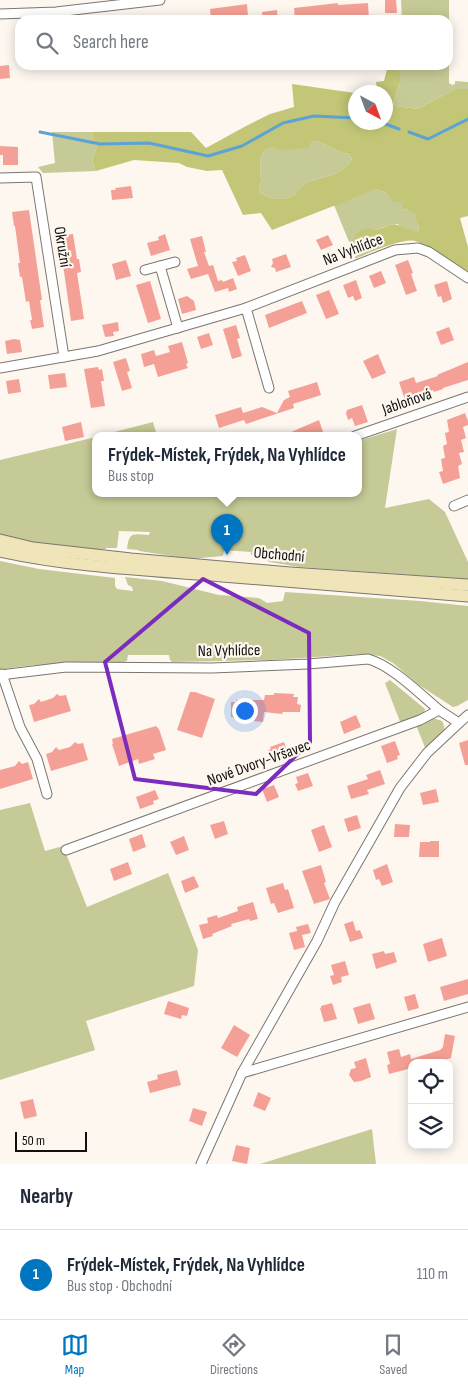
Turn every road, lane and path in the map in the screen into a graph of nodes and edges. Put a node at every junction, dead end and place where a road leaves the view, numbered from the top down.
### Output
1 (160, 0) edge
2 (0, 14) edge
3 (0, 178) edge
4 (175, 262) dead end
5 (160, 266) junction
6 (144, 270) dead end
7 (468, 278) edge
8 (246, 308) junction
9 (178, 328) junction
10 (64, 357) junction
11 (0, 368) edge
12 (269, 388) dead end
13 (468, 397) edge
14 (362, 434) edge
15 (468, 500) edge
16 (454, 506) dead end
17 (0, 540) edge
18 (0, 551) edge
19 (468, 585) edge
20 (468, 596) edge
21 (1, 675) edge
22 (439, 710) junction
23 (468, 715) edge
24 (459, 723) junction
25 (47, 794) dead end
26 (66, 850) dead end
27 (468, 1007) edge
28 (242, 1073) junction
29 (201, 1164) edge

1 - 2 street
3 - 10 street, Okružní
4 - 5 street
5 - 6 street
5 - 9 street
7 - 8 street, Na Vyhlídce
8 - 9 street, Na Vyhlídce
8 - 12 street
9 - 10 street, Na Vyhlídce
10 - 11 street, Na Vyhlídce
13 - 14 street, Jabloňová
15 - 16 street
17 - 19 main road, Obchodní
18 - 20 main road, Obchodní
21 - 22 street, Na Vyhlídce
21 - 25 street, Na Vyhlídce
22 - 24 street
22 - 26 street, Nové Dvory-Vršavec
23 - 24 street
24 - 28 street
27 - 28 street
28 - 29 street

